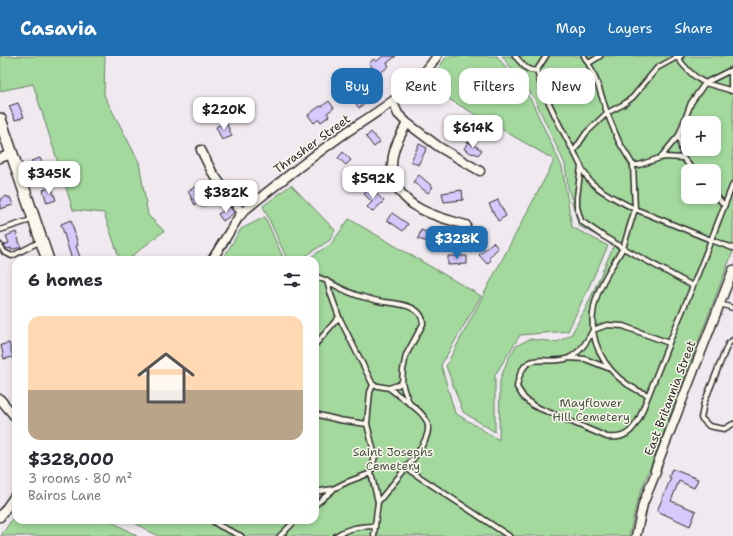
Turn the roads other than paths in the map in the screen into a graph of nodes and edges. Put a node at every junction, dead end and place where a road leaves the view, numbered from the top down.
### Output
1 (437, 56) edge
2 (515, 56) edge
3 (546, 56) edge
4 (584, 56) edge
5 (600, 56) edge
6 (678, 56) edge
7 (589, 63) junction
8 (427, 68) edge
9 (538, 68) edge
10 (537, 70) edge
11 (732, 70) edge
12 (705, 83) junction
13 (732, 91) edge
14 (391, 103) edge
15 (393, 104) edge
16 (550, 104) edge
17 (607, 113) junction
18 (0, 119) edge
19 (407, 123) junction
20 (678, 135) junction
21 (201, 150) dead end
22 (574, 151) junction
23 (12, 154) junction
24 (0, 158) edge
25 (660, 158) junction
26 (683, 158) junction
27 (688, 164) edge
28 (633, 165) junction
29 (581, 166) junction
30 (480, 171) dead end
31 (733, 184) edge
32 (721, 202) edge
33 (724, 206) junction
34 (634, 209) junction
35 (242, 213) junction
36 (34, 219) junction
37 (466, 225) dead end
38 (0, 230) edge
39 (711, 240) junction
40 (42, 241) junction
41 (0, 245) edge
42 (623, 248) junction
43 (733, 248) edge
44 (47, 256) edge
45 (215, 256) edge
46 (733, 270) edge
47 (319, 278) edge
48 (327, 281) junction
49 (730, 284) edge
50 (693, 286) junction
51 (720, 304) junction
52 (733, 308) edge
53 (339, 317) junction
54 (593, 330) junction
55 (319, 340) edge
56 (733, 340) edge
57 (669, 343) junction
58 (569, 358) junction
59 (608, 368) junction
60 (402, 382) junction
61 (372, 385) junction
62 (389, 388) junction
63 (648, 396) junction
64 (0, 399) edge
65 (410, 404) junction
66 (12, 413) edge
67 (319, 415) edge
68 (367, 424) junction
69 (733, 424) edge
70 (406, 468) junction
71 (371, 473) junction
72 (333, 489) junction
73 (319, 491) edge
74 (12, 500) edge
75 (319, 501) edge
76 (378, 502) junction
77 (0, 516) edge
78 (217, 524) edge
79 (292, 524) edge
80 (375, 526) junction
81 (241, 536) edge
82 (280, 536) edge
83 (336, 536) edge
84 (374, 536) edge
85 (509, 536) edge
86 (636, 536) edge

1 - 8 street, Thrasher Street
2 - 10 lane
3 - 9 lane
4 - 7 lane
5 - 7 lane
6 - 12 lane
6 - 17 lane
7 - 17 lane
11 - 12 lane
11 - 13 lane
12 - 13 lane
12 - 20 lane
14 - 35 street, Thrasher Street
15 - 19 street
16 - 22 lane
17 - 22 lane
17 - 28 lane
18 - 23 street
19 - 30 street
19 - 37 street
20 - 25 lane
20 - 26 lane
21 - 35 street
22 - 29 lane
23 - 24 street
23 - 36 street
25 - 26 lane
25 - 28 lane
26 - 27 lane
28 - 34 lane
29 - 34 lane
29 - 42 lane
31 - 33 lane
32 - 33 lane
33 - 39 lane
34 - 39 lane
34 - 42 lane
35 - 45 street, Thrasher Street
36 - 38 lane
36 - 40 street
39 - 43 lane
39 - 50 lane
40 - 41 lane
40 - 44 street
42 - 50 lane
42 - 54 lane
46 - 49 street, East Britannia Street
47 - 48 lane
48 - 53 lane
48 - 60 lane
49 - 51 street, East Britannia Street
50 - 57 lane
51 - 52 lane
51 - 86 street, East Britannia Street
53 - 55 lane
53 - 61 lane
54 - 57 lane
54 - 58 lane
54 - 59 lane
56 - 69 lane
57 - 63 lane
58 - 59 lane
58 - 63 lane
59 - 63 lane
60 - 62 lane
60 - 65 lane
61 - 62 lane
61 - 68 lane
62 - 65 lane
64 - 66 street
65 - 70 lane
67 - 68 lane
68 - 71 lane
70 - 76 lane
70 - 85 lane
71 - 72 lane
71 - 76 lane
72 - 73 lane
72 - 75 lane
74 - 77 street
76 - 80 lane
78 - 81 lane
79 - 82 lane
80 - 83 lane
80 - 84 lane

